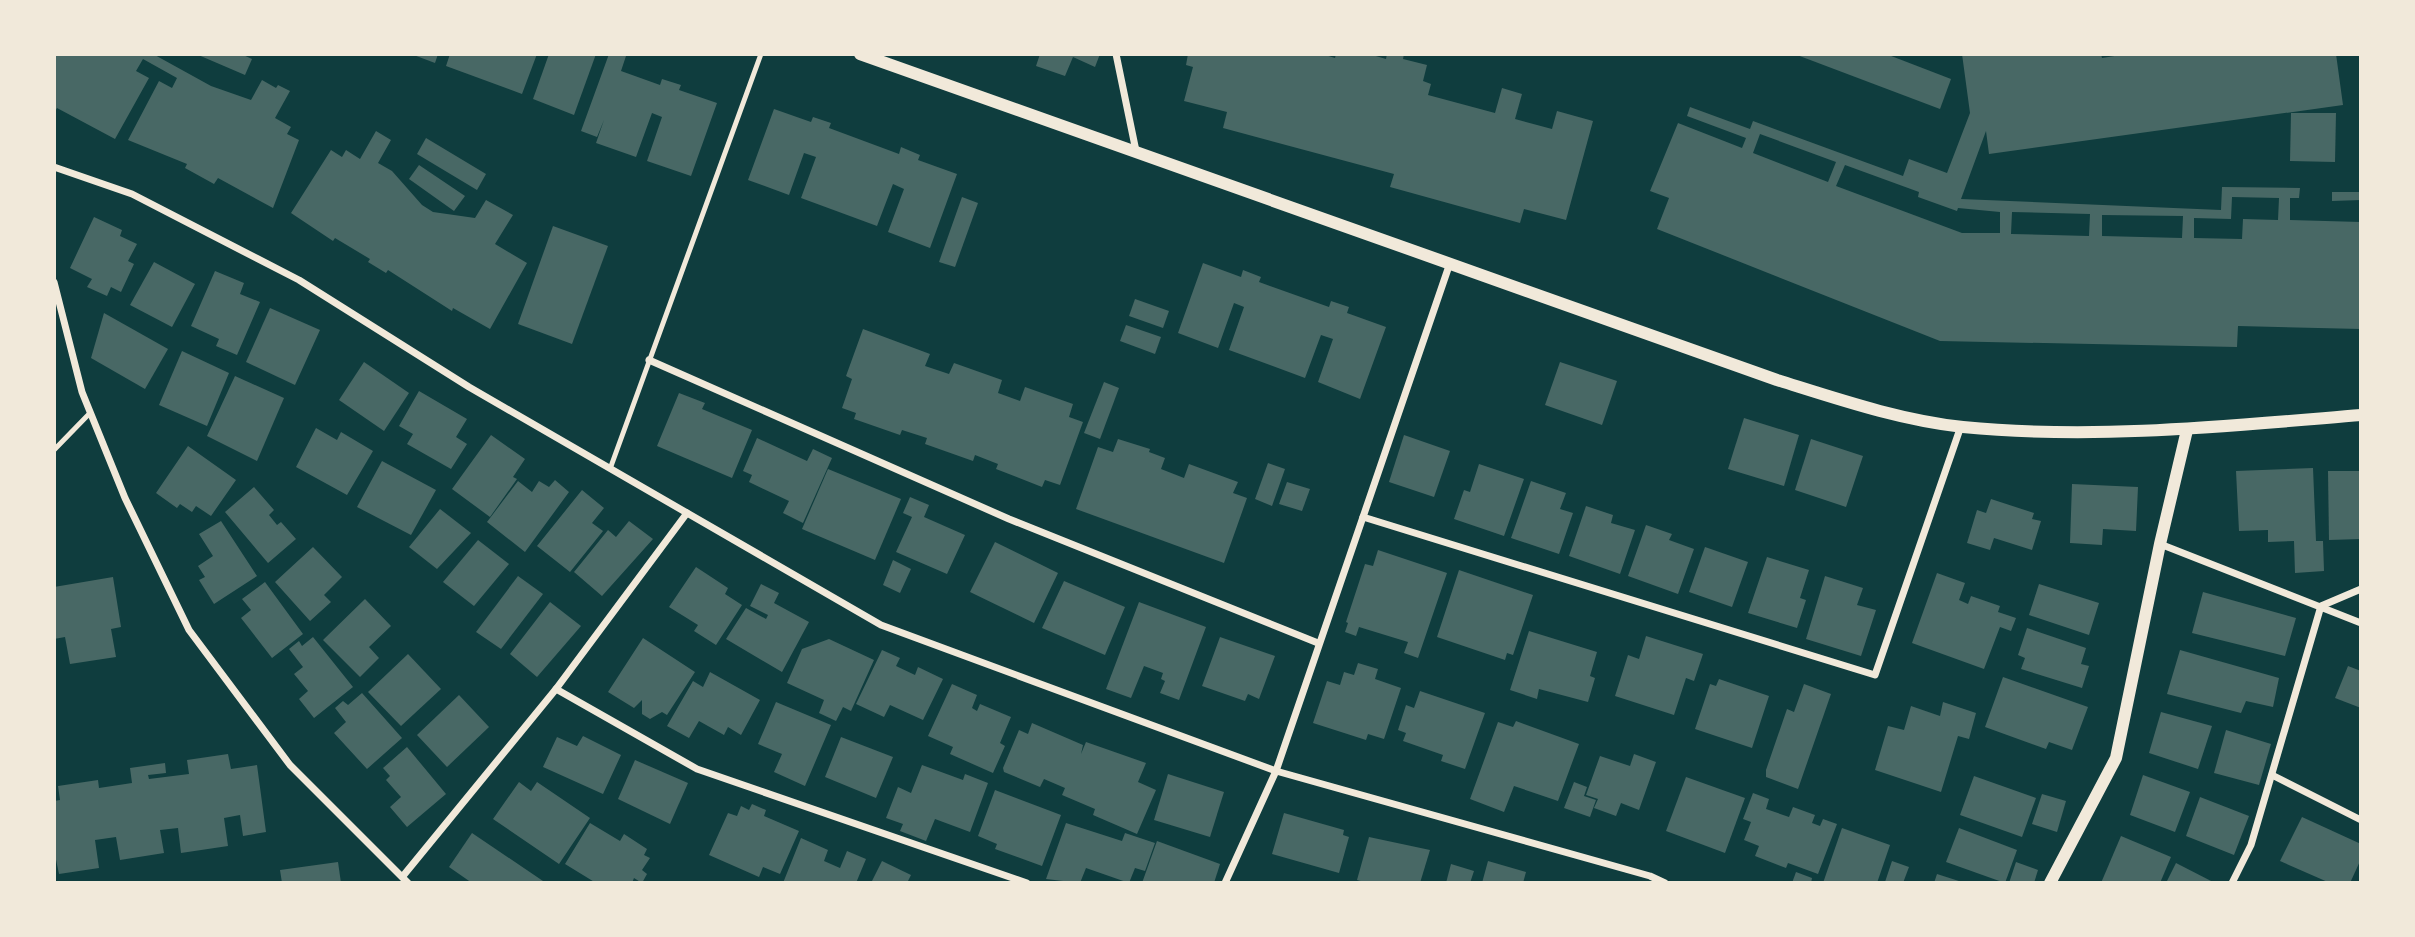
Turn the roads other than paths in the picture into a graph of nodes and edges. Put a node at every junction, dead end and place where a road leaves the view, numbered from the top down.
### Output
1 (761, 54) edge
2 (860, 54) edge
3 (1116, 54) edge
4 (1136, 151) junction
5 (54, 167) edge
6 (1450, 263) junction
7 (54, 282) edge
8 (649, 360) junction
9 (90, 413) junction
10 (2361, 415) edge
11 (1961, 426) junction
12 (2188, 430) junction
13 (54, 450) edge
14 (610, 469) junction
15 (687, 513) junction
16 (1363, 517) junction
17 (2160, 544) junction
18 (2361, 589) edge
19 (2321, 606) junction
20 (2361, 623) edge
21 (1318, 643) junction
22 (555, 689) junction
23 (1276, 771) junction
24 (2272, 775) junction
25 (2361, 820) edge
26 (406, 879) edge
27 (1027, 883) edge
28 (1225, 883) edge
29 (1665, 883) edge
30 (2050, 883) edge
31 (2232, 883) edge

1 - 8 lane
2 - 4 street
3 - 4 street
4 - 6 street
5 - 14 street
6 - 11 street
6 - 16 street
7 - 9 street
8 - 14 lane
8 - 21 street
9 - 13 lane
9 - 26 street
10 - 12 street
11 - 12 street
11 - 16 street
12 - 17 street
14 - 15 street
15 - 22 street
15 - 23 street
16 - 21 street
17 - 19 street
17 - 30 street
18 - 19 street
19 - 20 street
19 - 24 street
21 - 23 street
22 - 26 street
22 - 27 street
23 - 28 street
23 - 29 street
24 - 25 street
24 - 31 street

